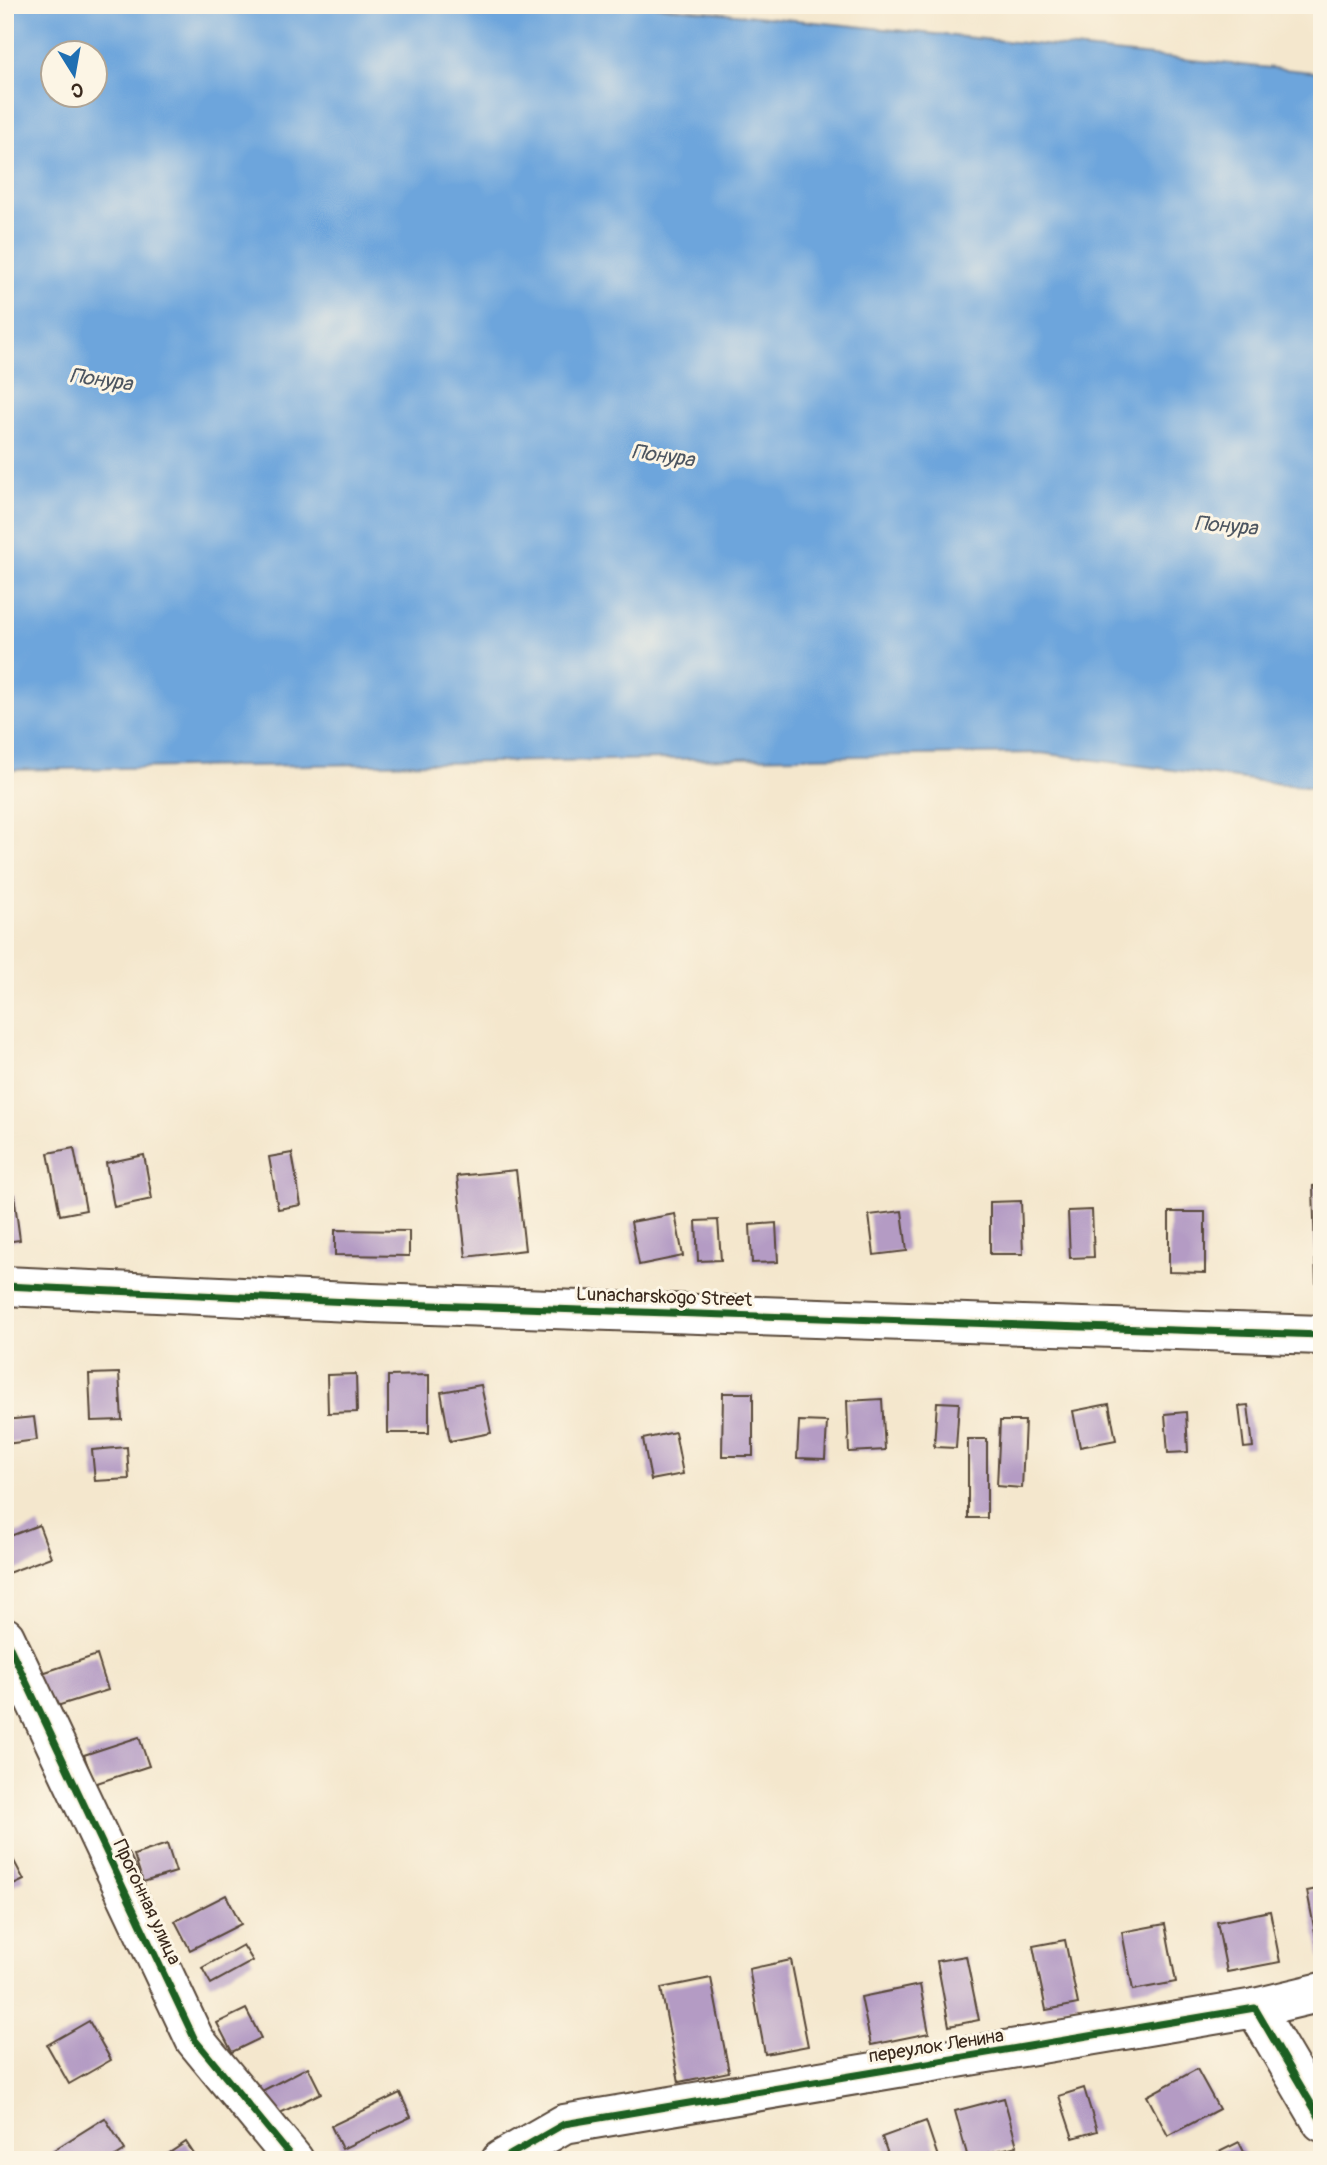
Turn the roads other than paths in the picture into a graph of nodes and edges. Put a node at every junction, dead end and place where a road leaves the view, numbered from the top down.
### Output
1 (5, 1286) edge
2 (1322, 1335) edge
3 (5, 1637) edge
4 (1322, 1992) edge
5 (1255, 2008) junction
6 (1322, 2122) edge
7 (294, 2160) edge
8 (501, 2160) edge

1 - 2 street, Lunacharskogo Street
3 - 7 street, Прогонная улица
4 - 5 street, переулок Ленина
5 - 6 street
5 - 8 street, переулок Ленина

